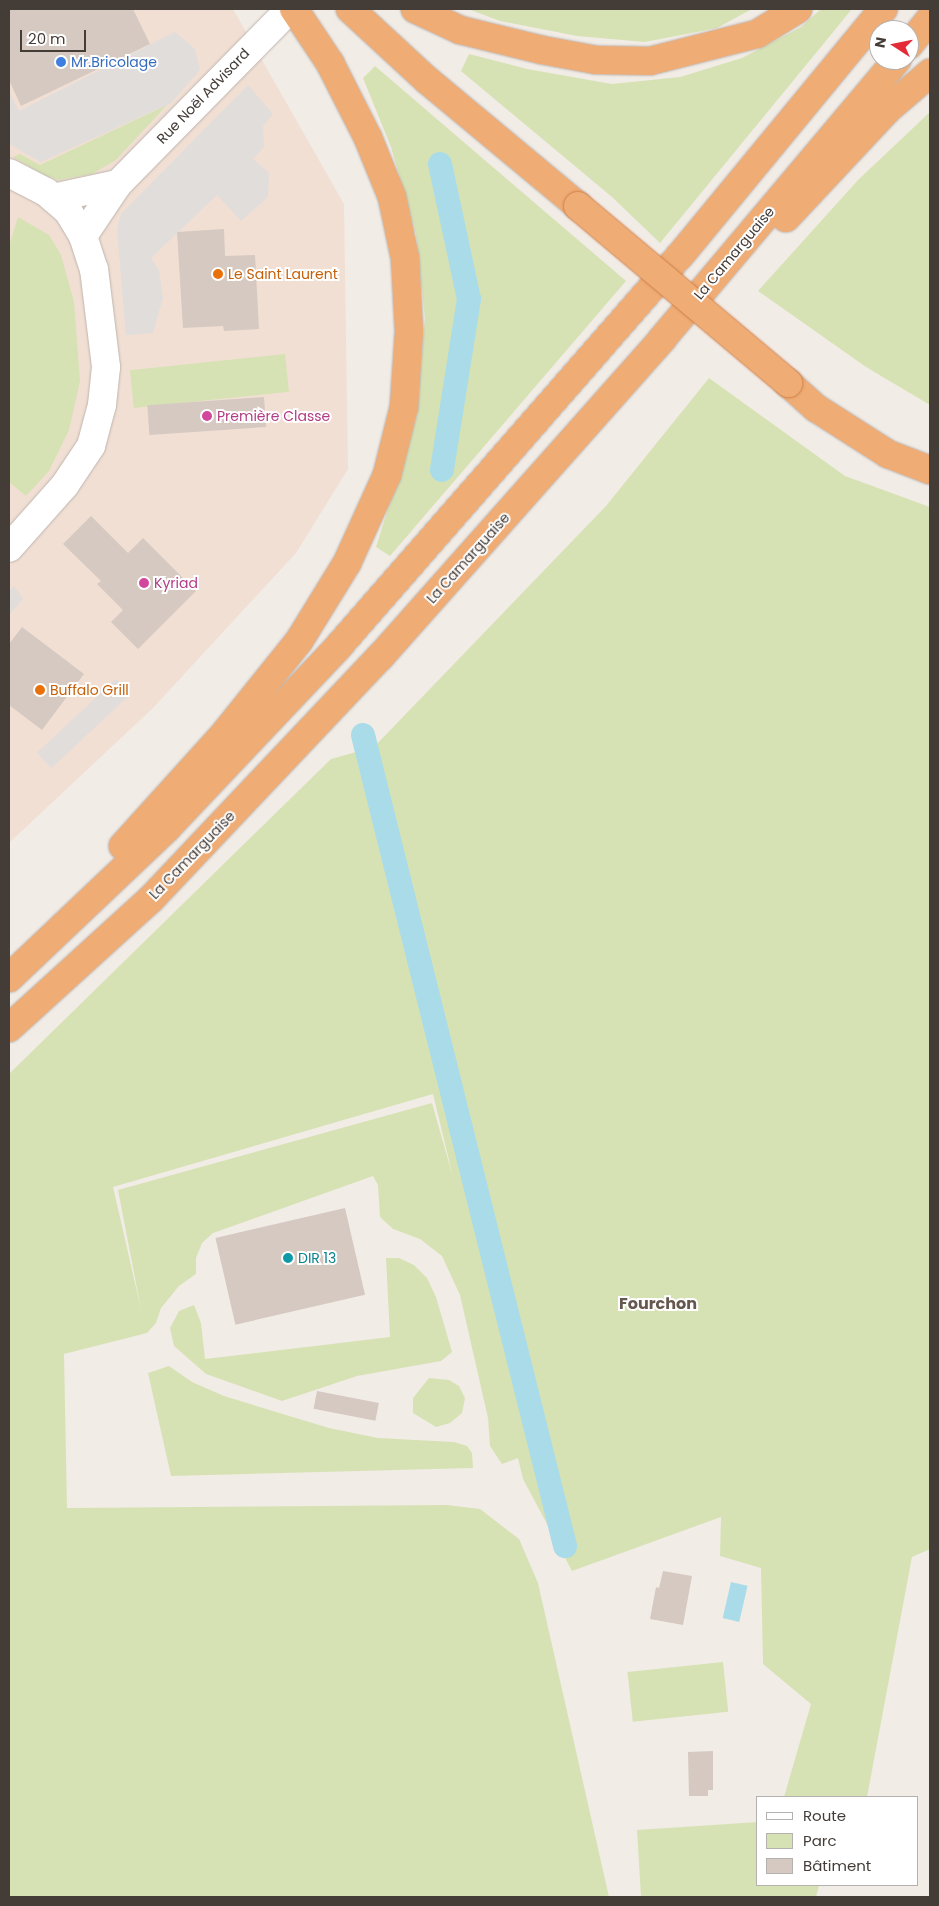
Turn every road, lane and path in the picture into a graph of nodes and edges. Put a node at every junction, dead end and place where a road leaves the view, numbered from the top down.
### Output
1 (290, 9) edge
2 (350, 9) edge
3 (415, 9) edge
4 (798, 9) edge
5 (884, 9) edge
6 (930, 18) edge
7 (301, 19) edge
8 (919, 32) edge
9 (889, 70) edge
10 (930, 73) edge
11 (9, 173) edge
12 (118, 184) junction
13 (53, 198) junction
14 (83, 236) junction
15 (662, 339) junction
16 (930, 470) edge
17 (9, 548) edge
18 (9, 974) edge
19 (9, 978) edge
20 (9, 1028) edge

1 - 12 street, Rue Noël Advisard
2 - 16 highway, bridge
3 - 4 highway
5 - 19 highway
6 - 8 highway
7 - 18 highway
9 - 15 highway, La Camarguaise
10 - 15 highway
11 - 13 street
12 - 13 street
12 - 14 street, Rue Noël Advisard
13 - 14 street
14 - 17 street
15 - 20 highway, La Camarguaise

